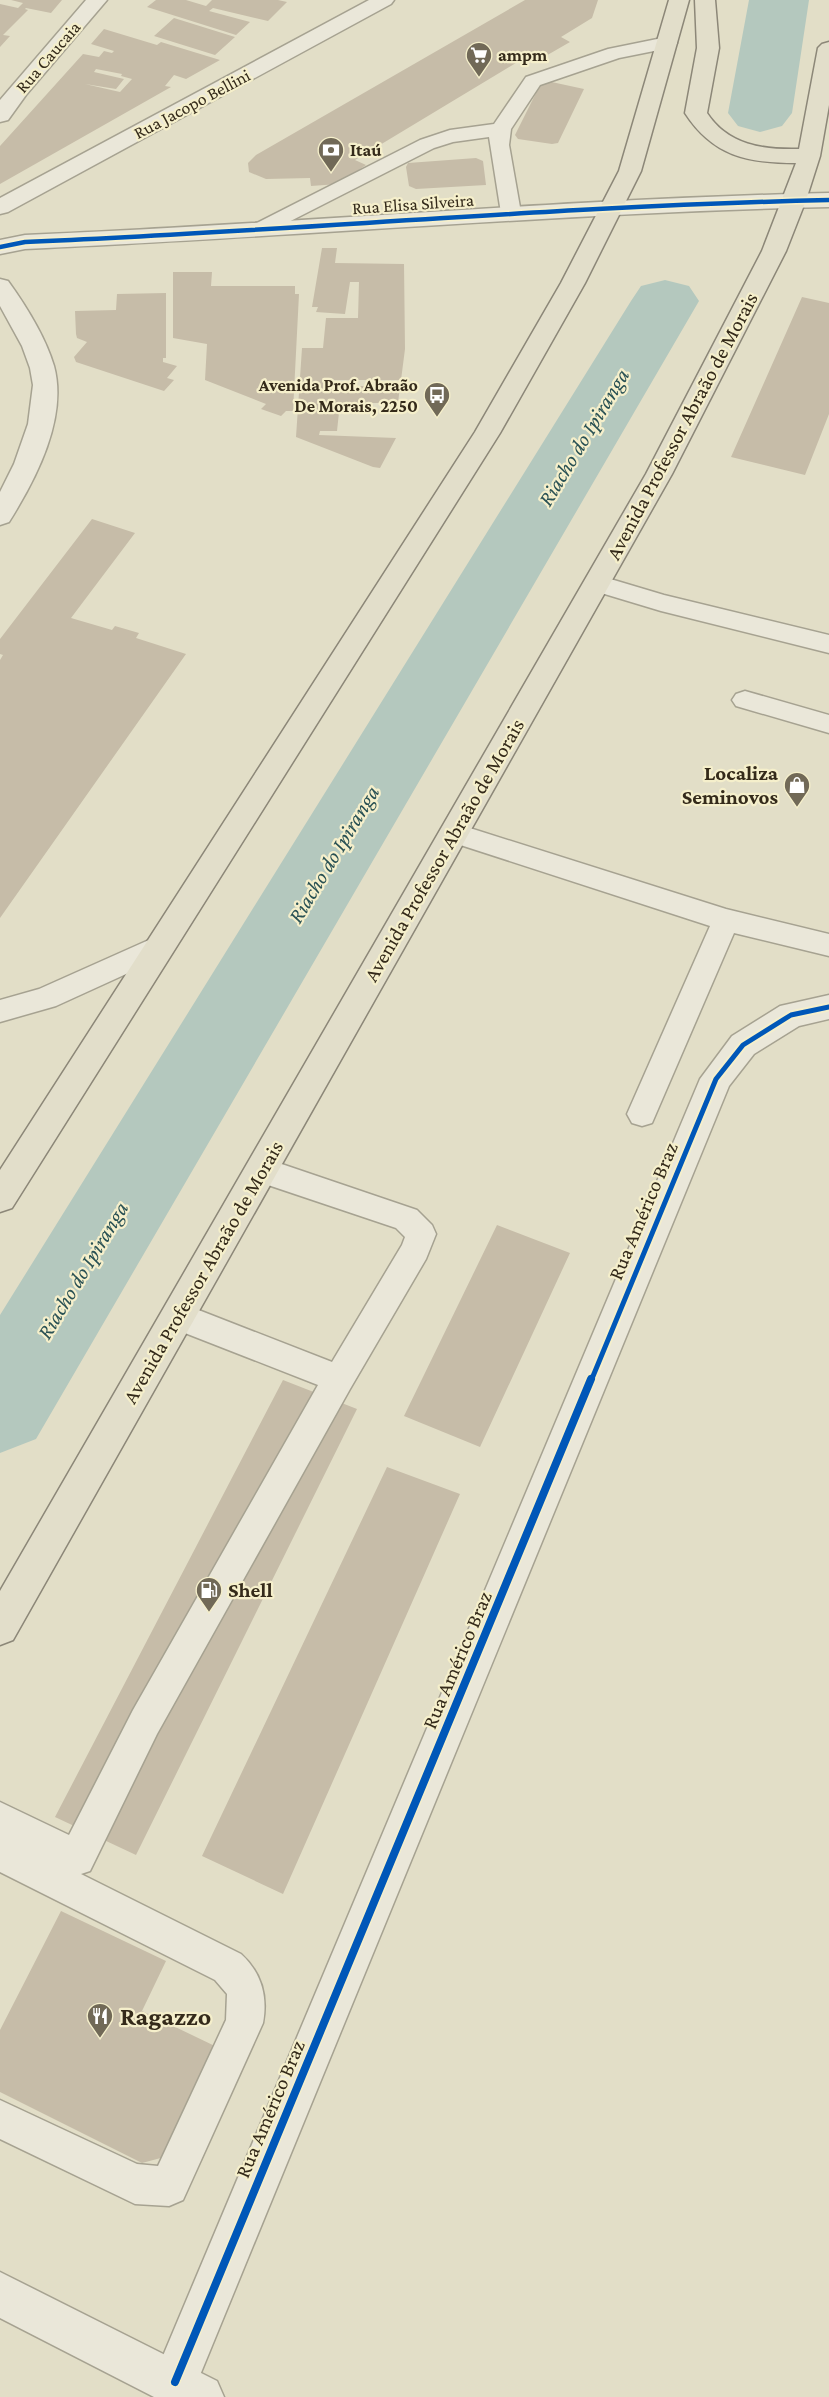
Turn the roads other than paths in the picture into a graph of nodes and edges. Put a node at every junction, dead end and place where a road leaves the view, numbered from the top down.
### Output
1 (97, 0) edge
2 (384, 0) edge
3 (679, 0) edge
4 (705, 0) edge
5 (667, 43) junction
6 (829, 48) edge
7 (0, 115) edge
8 (501, 129) junction
9 (817, 152) edge
10 (795, 200) junction
11 (829, 200) edge
12 (0, 207) edge
13 (613, 208) junction
14 (511, 213) junction
15 (0, 224) edge
16 (260, 229) junction
17 (0, 247) edge
18 (0, 285) edge
19 (9, 310) edge
20 (0, 516) edge
21 (597, 583) junction
22 (829, 644) edge
23 (745, 700) dead end
24 (829, 724) edge
25 (453, 833) junction
26 (726, 920) junction
27 (829, 945) edge
28 (160, 946) junction
29 (829, 1007) edge
30 (0, 1011) edge
31 (642, 1114) dead end
32 (261, 1170) junction
33 (0, 1198) edge
34 (178, 1316) junction
35 (339, 1379) junction
36 (0, 1627) edge
37 (0, 1820) edge
38 (0, 1853) edge
39 (0, 2119) edge
40 (0, 2294) edge
41 (188, 2390) edge

1 - 7 street, Rua Caucaia
2 - 12 street, Rua Jacopo Bellini
3 - 5 main road
4 - 9 main road
5 - 8 lane
5 - 13 main road
6 - 9 main road, Avenida Professor Abraão de Morais
8 - 14 lane
8 - 16 lane
9 - 10 main road, Avenida Professor Abraão de Morais
10 - 11 street, Rua Elisa Silveira
10 - 13 street, Rua Elisa Silveira
10 - 21 main road, Avenida Professor Abraão de Morais
13 - 14 street, Rua Elisa Silveira
13 - 28 main road
14 - 16 street, Rua Elisa Silveira
15 - 16 street, Rua Elisa Silveira
16 - 17 street, Rua Elisa Silveira
18 - 19 street
19 - 20 street
21 - 22 lane
21 - 25 main road, Avenida Professor Abraão de Morais
23 - 24 lane
25 - 26 lane
25 - 32 main road, Avenida Professor Abraão de Morais
26 - 27 lane
26 - 31 lane
28 - 30 lane
28 - 33 main road
29 - 41 street, Rua Américo Braz
32 - 34 main road, Avenida Professor Abraão de Morais
32 - 35 lane
34 - 35 lane
34 - 36 main road, Avenida Professor Abraão de Morais
35 - 37 lane
38 - 39 lane
40 - 41 street

